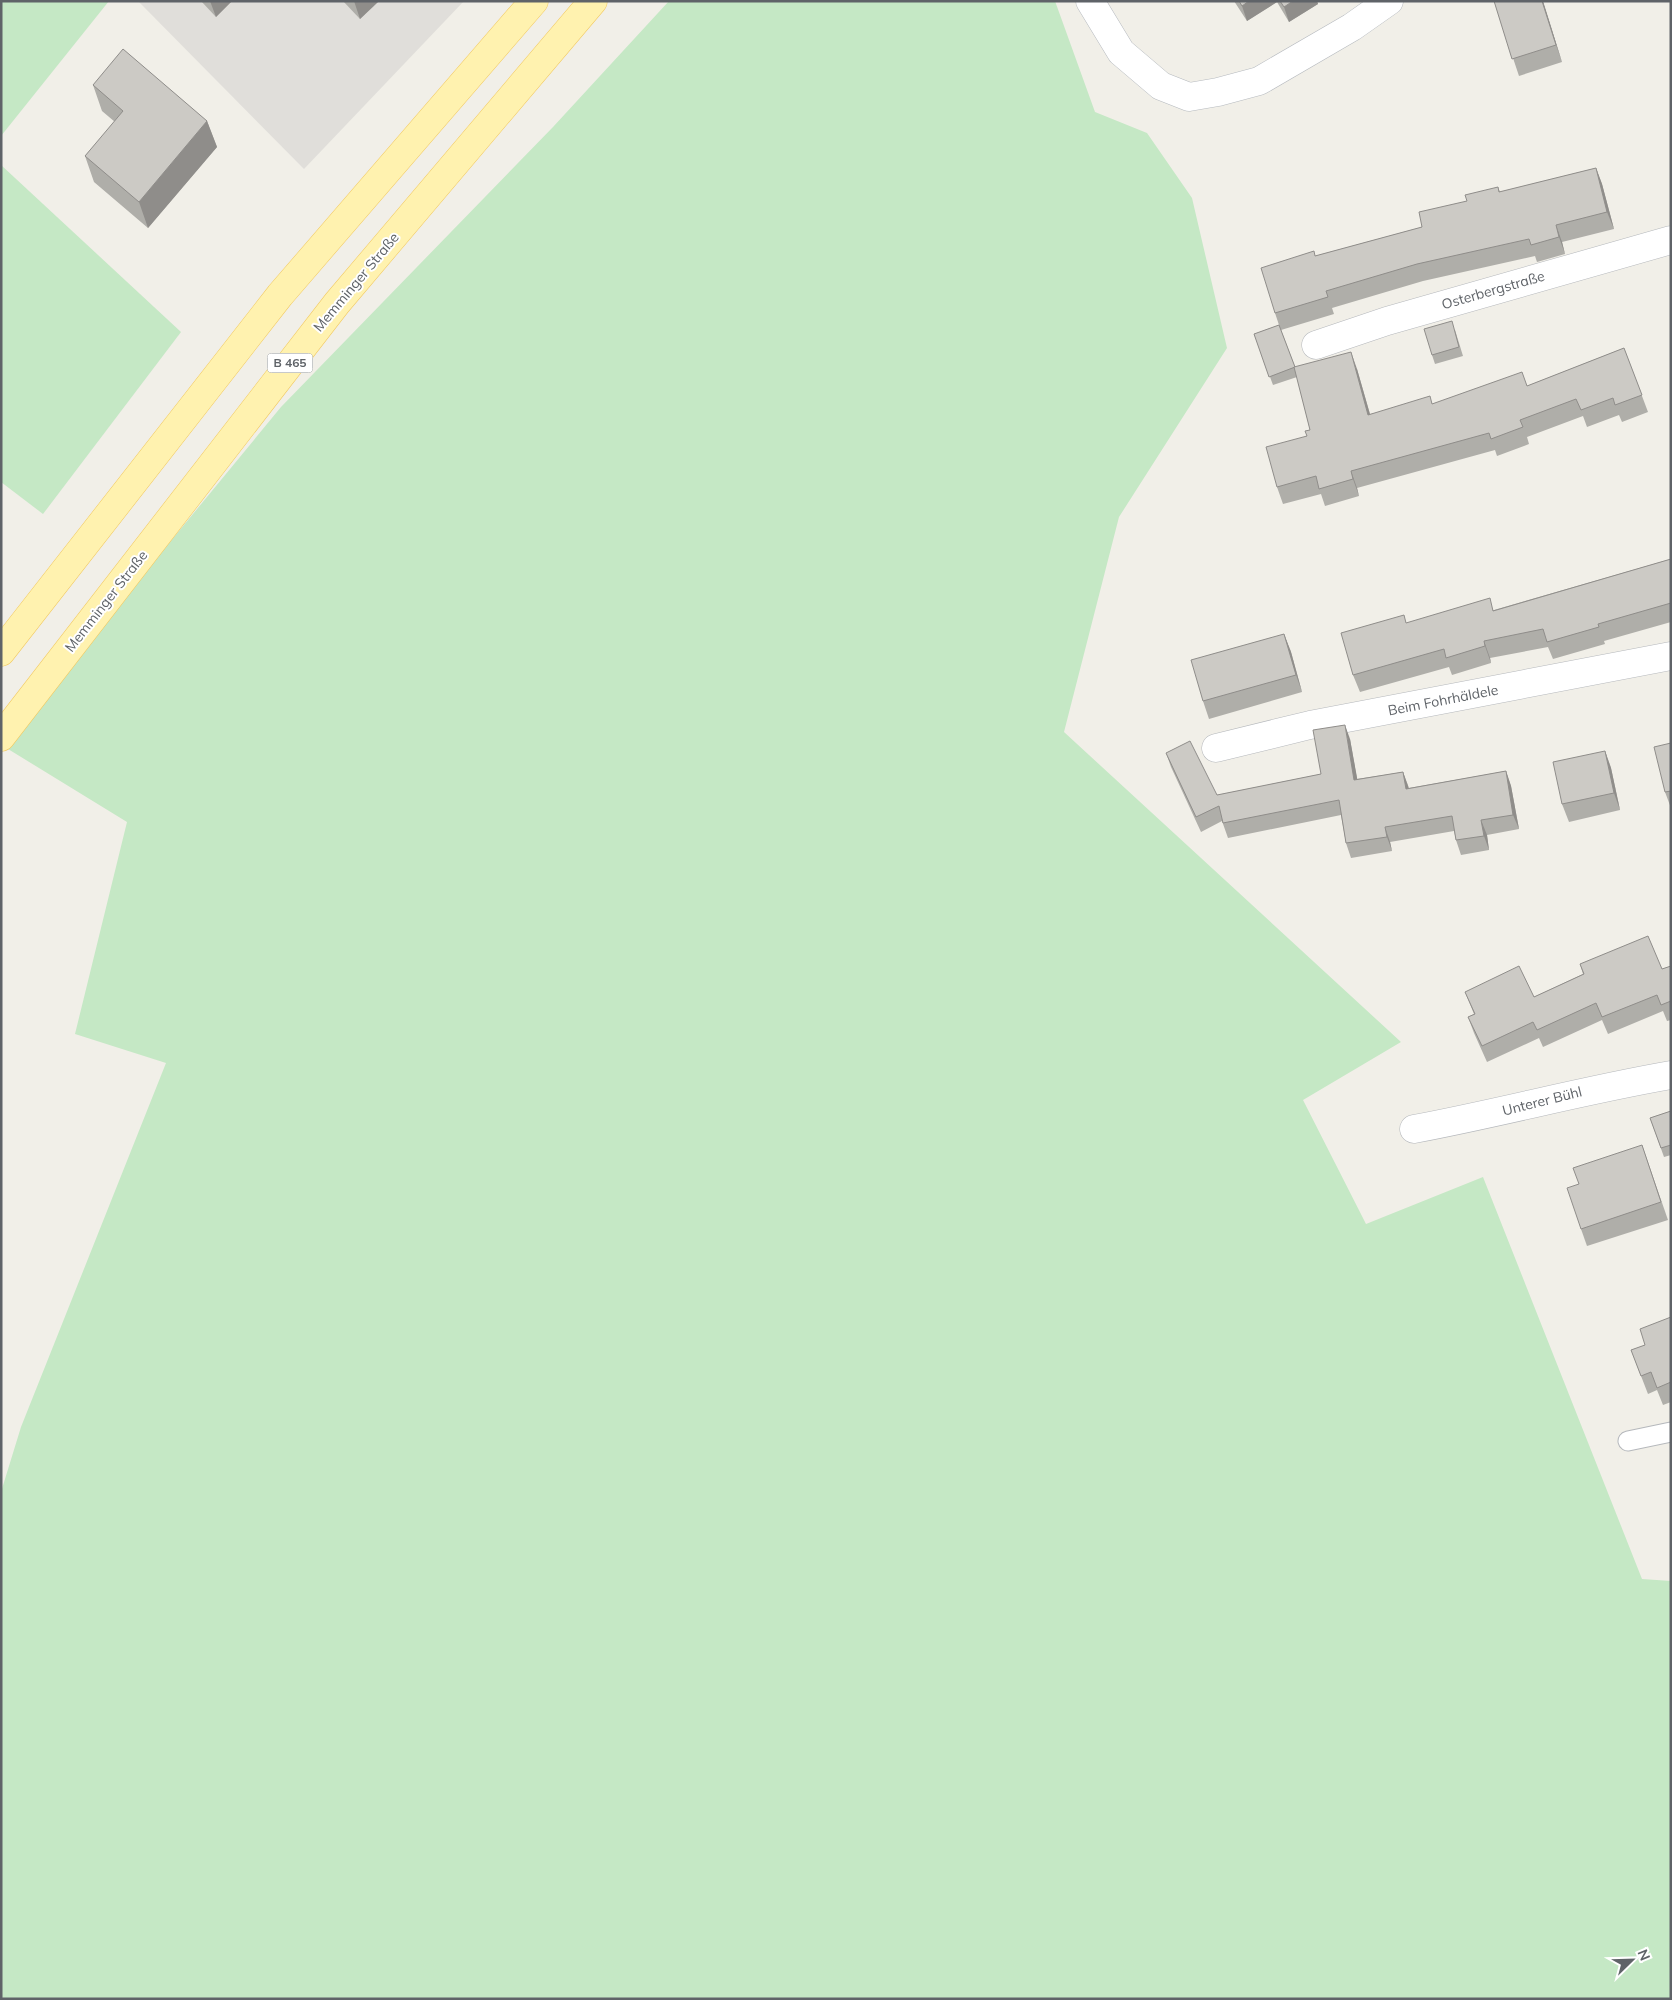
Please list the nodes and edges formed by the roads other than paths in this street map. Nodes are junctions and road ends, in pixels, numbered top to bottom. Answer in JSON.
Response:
{"nodes":[{"id":1,"x":534,"y":1,"type":"edge"},
{"id":2,"x":593,"y":1,"type":"edge"},
{"id":3,"x":1090,"y":1,"type":"edge"},
{"id":4,"x":1389,"y":1,"type":"edge"},
{"id":5,"x":1671,"y":240,"type":"edge"},
{"id":6,"x":1316,"y":345,"type":"dead end"},
{"id":7,"x":1,"y":652,"type":"edge"},
{"id":8,"x":1671,"y":656,"type":"edge"},
{"id":9,"x":1,"y":737,"type":"edge"},
{"id":10,"x":1216,"y":748,"type":"dead end"},
{"id":11,"x":1671,"y":1075,"type":"edge"},
{"id":12,"x":1414,"y":1129,"type":"dead end"},
{"id":13,"x":1671,"y":1432,"type":"edge"},
{"id":14,"x":1628,"y":1442,"type":"dead end"}],
"edges":[{"from":1,"to":7,"type":"main road"},
{"from":2,"to":9,"type":"main road","name":"Memminger Straße","number":"B 465"},
{"from":3,"to":4,"type":"street"},
{"from":5,"to":6,"type":"street","name":"Osterbergstraße"},
{"from":8,"to":10,"type":"street","name":"Beim Fohrhäldele"},
{"from":11,"to":12,"type":"street","name":"Unterer Bühl"},
{"from":13,"to":14,"type":"lane"}]}
